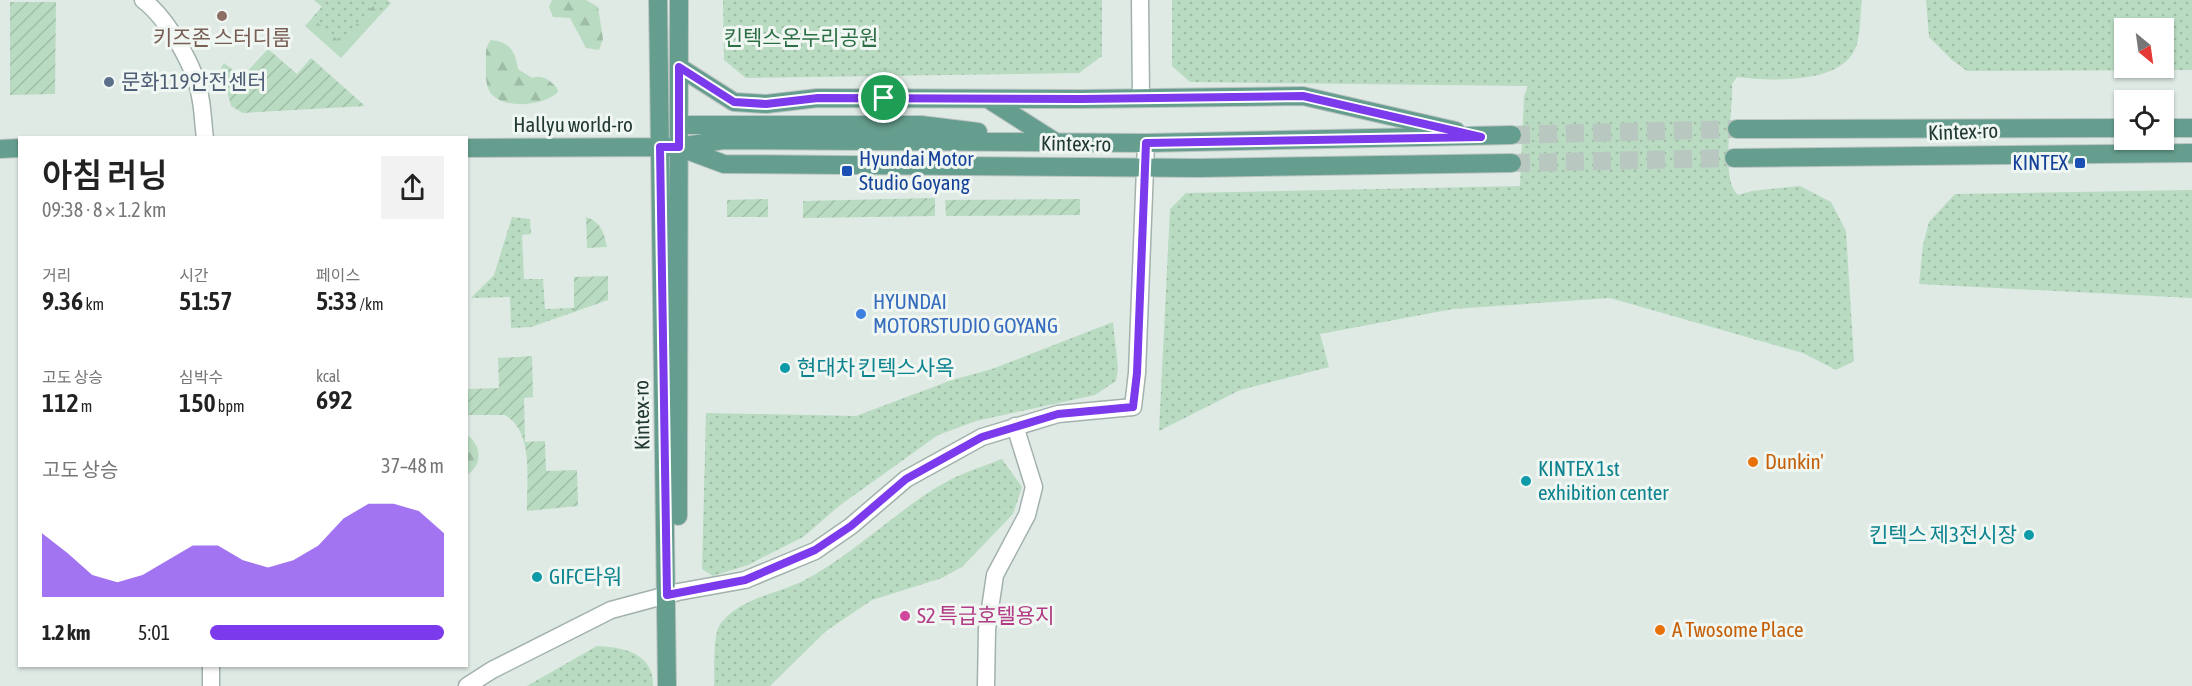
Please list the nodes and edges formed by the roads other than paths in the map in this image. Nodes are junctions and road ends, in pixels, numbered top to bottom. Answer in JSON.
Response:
{"nodes":[{"id":1,"x":143,"y":0,"type":"edge"},
{"id":2,"x":658,"y":0,"type":"edge"},
{"id":3,"x":679,"y":0,"type":"edge"},
{"id":4,"x":1140,"y":0,"type":"edge"},
{"id":5,"x":679,"y":67,"type":"junction"},
{"id":6,"x":1141,"y":98,"type":"junction"},
{"id":7,"x":988,"y":99,"type":"junction"},
{"id":8,"x":679,"y":125,"type":"junction"},
{"id":9,"x":2114,"y":128,"type":"edge"},
{"id":10,"x":2174,"y":128,"type":"edge"},
{"id":11,"x":2192,"y":128,"type":"edge"},
{"id":12,"x":1737,"y":129,"type":"tunnel mouth"},
{"id":13,"x":1512,"y":135,"type":"tunnel mouth"},
{"id":14,"x":205,"y":136,"type":"edge"},
{"id":15,"x":1481,"y":137,"type":"junction"},
{"id":16,"x":1054,"y":141,"type":"junction"},
{"id":17,"x":1146,"y":143,"type":"junction"},
{"id":18,"x":660,"y":147,"type":"junction"},
{"id":19,"x":679,"y":147,"type":"junction"},
{"id":20,"x":0,"y":148,"type":"edge"},
{"id":21,"x":18,"y":148,"type":"edge"},
{"id":22,"x":468,"y":148,"type":"edge"},
{"id":23,"x":2192,"y":153,"type":"edge"},
{"id":24,"x":1734,"y":158,"type":"tunnel mouth"},
{"id":25,"x":1512,"y":163,"type":"tunnel mouth"},
{"id":26,"x":1146,"y":168,"type":"junction"},
{"id":27,"x":1015,"y":426,"type":"junction"},
{"id":28,"x":672,"y":593,"type":"junction"},
{"id":29,"x":211,"y":667,"type":"edge"},
{"id":30,"x":211,"y":686,"type":"edge"},
{"id":31,"x":467,"y":686,"type":"edge"},
{"id":32,"x":667,"y":686,"type":"edge"},
{"id":33,"x":679,"y":686,"type":"edge"},
{"id":34,"x":986,"y":686,"type":"edge"}],
"edges":[{"from":1,"to":14,"type":"street"},
{"from":2,"to":18,"type":"main road","name":"Kintex-ro"},
{"from":3,"to":5,"type":"main road","name":"Kintex-ro"},
{"from":4,"to":6,"type":"street"},
{"from":5,"to":7,"type":"main road"},
{"from":5,"to":8,"type":"main road","name":"Kintex-ro"},
{"from":6,"to":7,"type":"main road"},
{"from":6,"to":15,"type":"main road"},
{"from":7,"to":16,"type":"main road"},
{"from":8,"to":16,"type":"main road"},
{"from":8,"to":19,"type":"main road","name":"Kintex-ro"},
{"from":9,"to":12,"type":"main road","name":"Kintex-ro"},
{"from":10,"to":11,"type":"main road"},
{"from":13,"to":15,"type":"main road","name":"Kintex-ro"},
{"from":15,"to":17,"type":"main road","name":"Kintex-ro"},
{"from":16,"to":17,"type":"main road","name":"Kintex-ro"},
{"from":16,"to":19,"type":"main road","name":"Kintex-ro"},
{"from":17,"to":26,"type":"street"},
{"from":18,"to":19,"type":"main road","name":"Hallyu world-ro"},
{"from":18,"to":22,"type":"main road","name":"Hallyu world-ro"},
{"from":18,"to":28,"type":"main road","name":"Kintex-ro"},
{"from":19,"to":26,"type":"main road","name":"Kintex-ro"},
{"from":19,"to":28,"type":"main road","name":"Kintex-ro"},
{"from":20,"to":21,"type":"main road"},
{"from":23,"to":24,"type":"main road","name":"Kintex-ro"},
{"from":25,"to":26,"type":"main road","name":"Kintex-ro"},
{"from":26,"to":27,"type":"street"},
{"from":27,"to":28,"type":"street"},
{"from":27,"to":34,"type":"street"},
{"from":28,"to":31,"type":"street"},
{"from":28,"to":32,"type":"main road","name":"Kintex-ro"},
{"from":28,"to":33,"type":"main road","name":"Kintex-ro"},
{"from":29,"to":30,"type":"street"}]}
